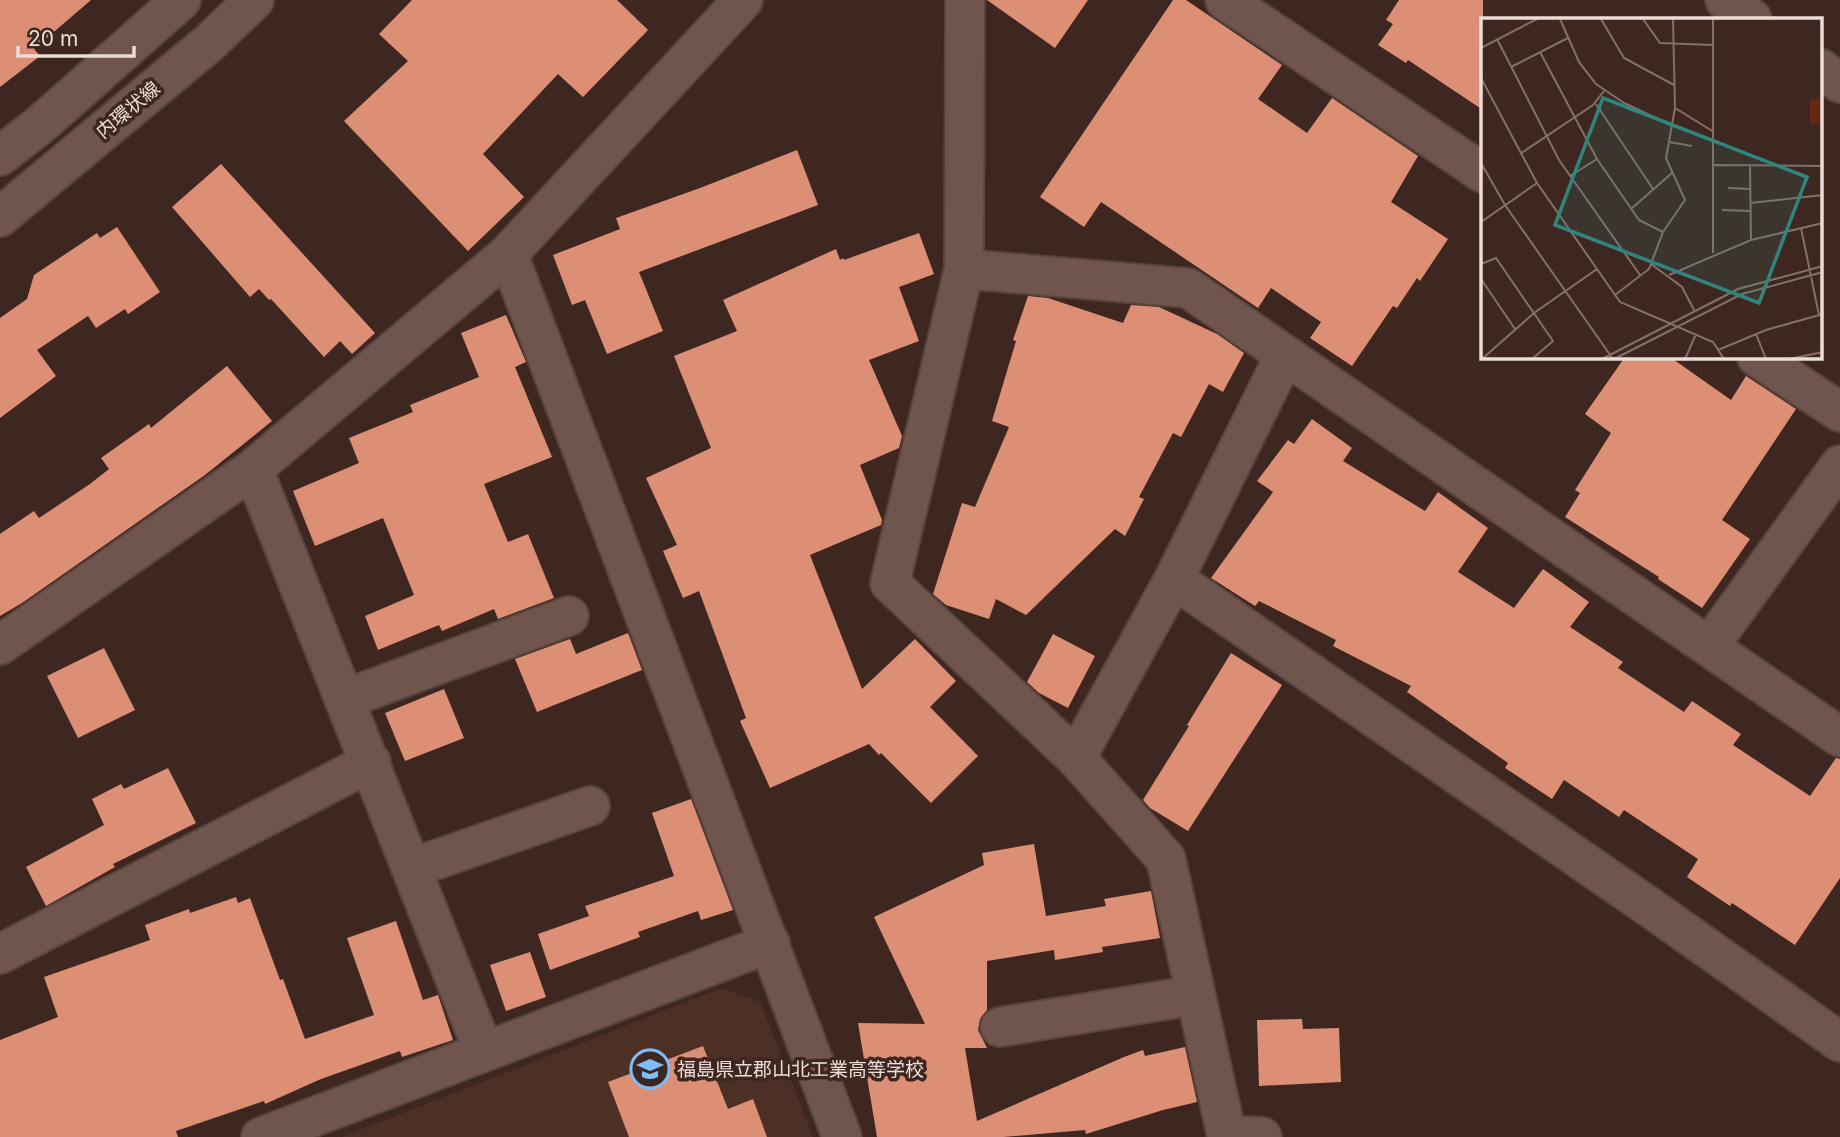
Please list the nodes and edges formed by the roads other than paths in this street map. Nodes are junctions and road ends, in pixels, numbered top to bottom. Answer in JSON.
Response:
{"nodes":[{"id":1,"x":181,"y":0,"type":"edge"},
{"id":2,"x":254,"y":0,"type":"edge"},
{"id":3,"x":743,"y":0,"type":"edge"},
{"id":4,"x":965,"y":0,"type":"edge"},
{"id":5,"x":1225,"y":0,"type":"edge"},
{"id":6,"x":1725,"y":0,"type":"edge"},
{"id":7,"x":1751,"y":18,"type":"edge"},
{"id":8,"x":1822,"y":70,"type":"edge"},
{"id":9,"x":1840,"y":83,"type":"edge"},
{"id":10,"x":0,"y":156,"type":"edge"},
{"id":11,"x":1481,"y":172,"type":"edge"},
{"id":12,"x":0,"y":217,"type":"edge"},
{"id":13,"x":508,"y":254,"type":"junction"},
{"id":14,"x":964,"y":269,"type":"junction"},
{"id":15,"x":1285,"y":355,"type":"junction"},
{"id":16,"x":1760,"y":359,"type":"edge"},
{"id":17,"x":1840,"y":412,"type":"edge"},
{"id":18,"x":1840,"y":465,"type":"edge"},
{"id":19,"x":253,"y":469,"type":"junction"},
{"id":20,"x":1174,"y":579,"type":"junction"},
{"id":21,"x":569,"y":616,"type":"dead end"},
{"id":22,"x":0,"y":645,"type":"edge"},
{"id":23,"x":1710,"y":645,"type":"junction"},
{"id":24,"x":345,"y":699,"type":"junction"},
{"id":25,"x":1840,"y":737,"type":"edge"},
{"id":26,"x":1076,"y":758,"type":"junction"},
{"id":27,"x":371,"y":762,"type":"junction"},
{"id":28,"x":590,"y":806,"type":"dead end"},
{"id":29,"x":412,"y":868,"type":"junction"},
{"id":30,"x":770,"y":943,"type":"junction"},
{"id":31,"x":0,"y":954,"type":"edge"},
{"id":32,"x":1196,"y":995,"type":"junction"},
{"id":33,"x":1000,"y":1027,"type":"dead end"},
{"id":34,"x":1840,"y":1042,"type":"edge"},
{"id":35,"x":484,"y":1052,"type":"junction"},
{"id":36,"x":1239,"y":1136,"type":"edge"},
{"id":37,"x":261,"y":1137,"type":"edge"},
{"id":38,"x":842,"y":1137,"type":"edge"}],
"edges":[{"from":1,"to":10,"type":"street"},
{"from":2,"to":12,"type":"street","name":"内環状線"},
{"from":3,"to":13,"type":"street"},
{"from":4,"to":14,"type":"street"},
{"from":5,"to":11,"type":"street"},
{"from":6,"to":7,"type":"street"},
{"from":8,"to":9,"type":"street"},
{"from":13,"to":19,"type":"street"},
{"from":13,"to":30,"type":"street"},
{"from":14,"to":15,"type":"street"},
{"from":14,"to":26,"type":"street"},
{"from":15,"to":20,"type":"street"},
{"from":15,"to":23,"type":"street"},
{"from":16,"to":17,"type":"street"},
{"from":18,"to":23,"type":"street"},
{"from":19,"to":22,"type":"street"},
{"from":19,"to":24,"type":"street"},
{"from":20,"to":26,"type":"street"},
{"from":20,"to":34,"type":"street"},
{"from":21,"to":24,"type":"street"},
{"from":23,"to":25,"type":"street"},
{"from":24,"to":27,"type":"street"},
{"from":26,"to":32,"type":"street"},
{"from":27,"to":29,"type":"street"},
{"from":27,"to":31,"type":"street"},
{"from":28,"to":29,"type":"street"},
{"from":29,"to":35,"type":"street"},
{"from":30,"to":35,"type":"street"},
{"from":30,"to":38,"type":"street"},
{"from":32,"to":33,"type":"street"},
{"from":32,"to":36,"type":"street"},
{"from":35,"to":37,"type":"street"}]}
